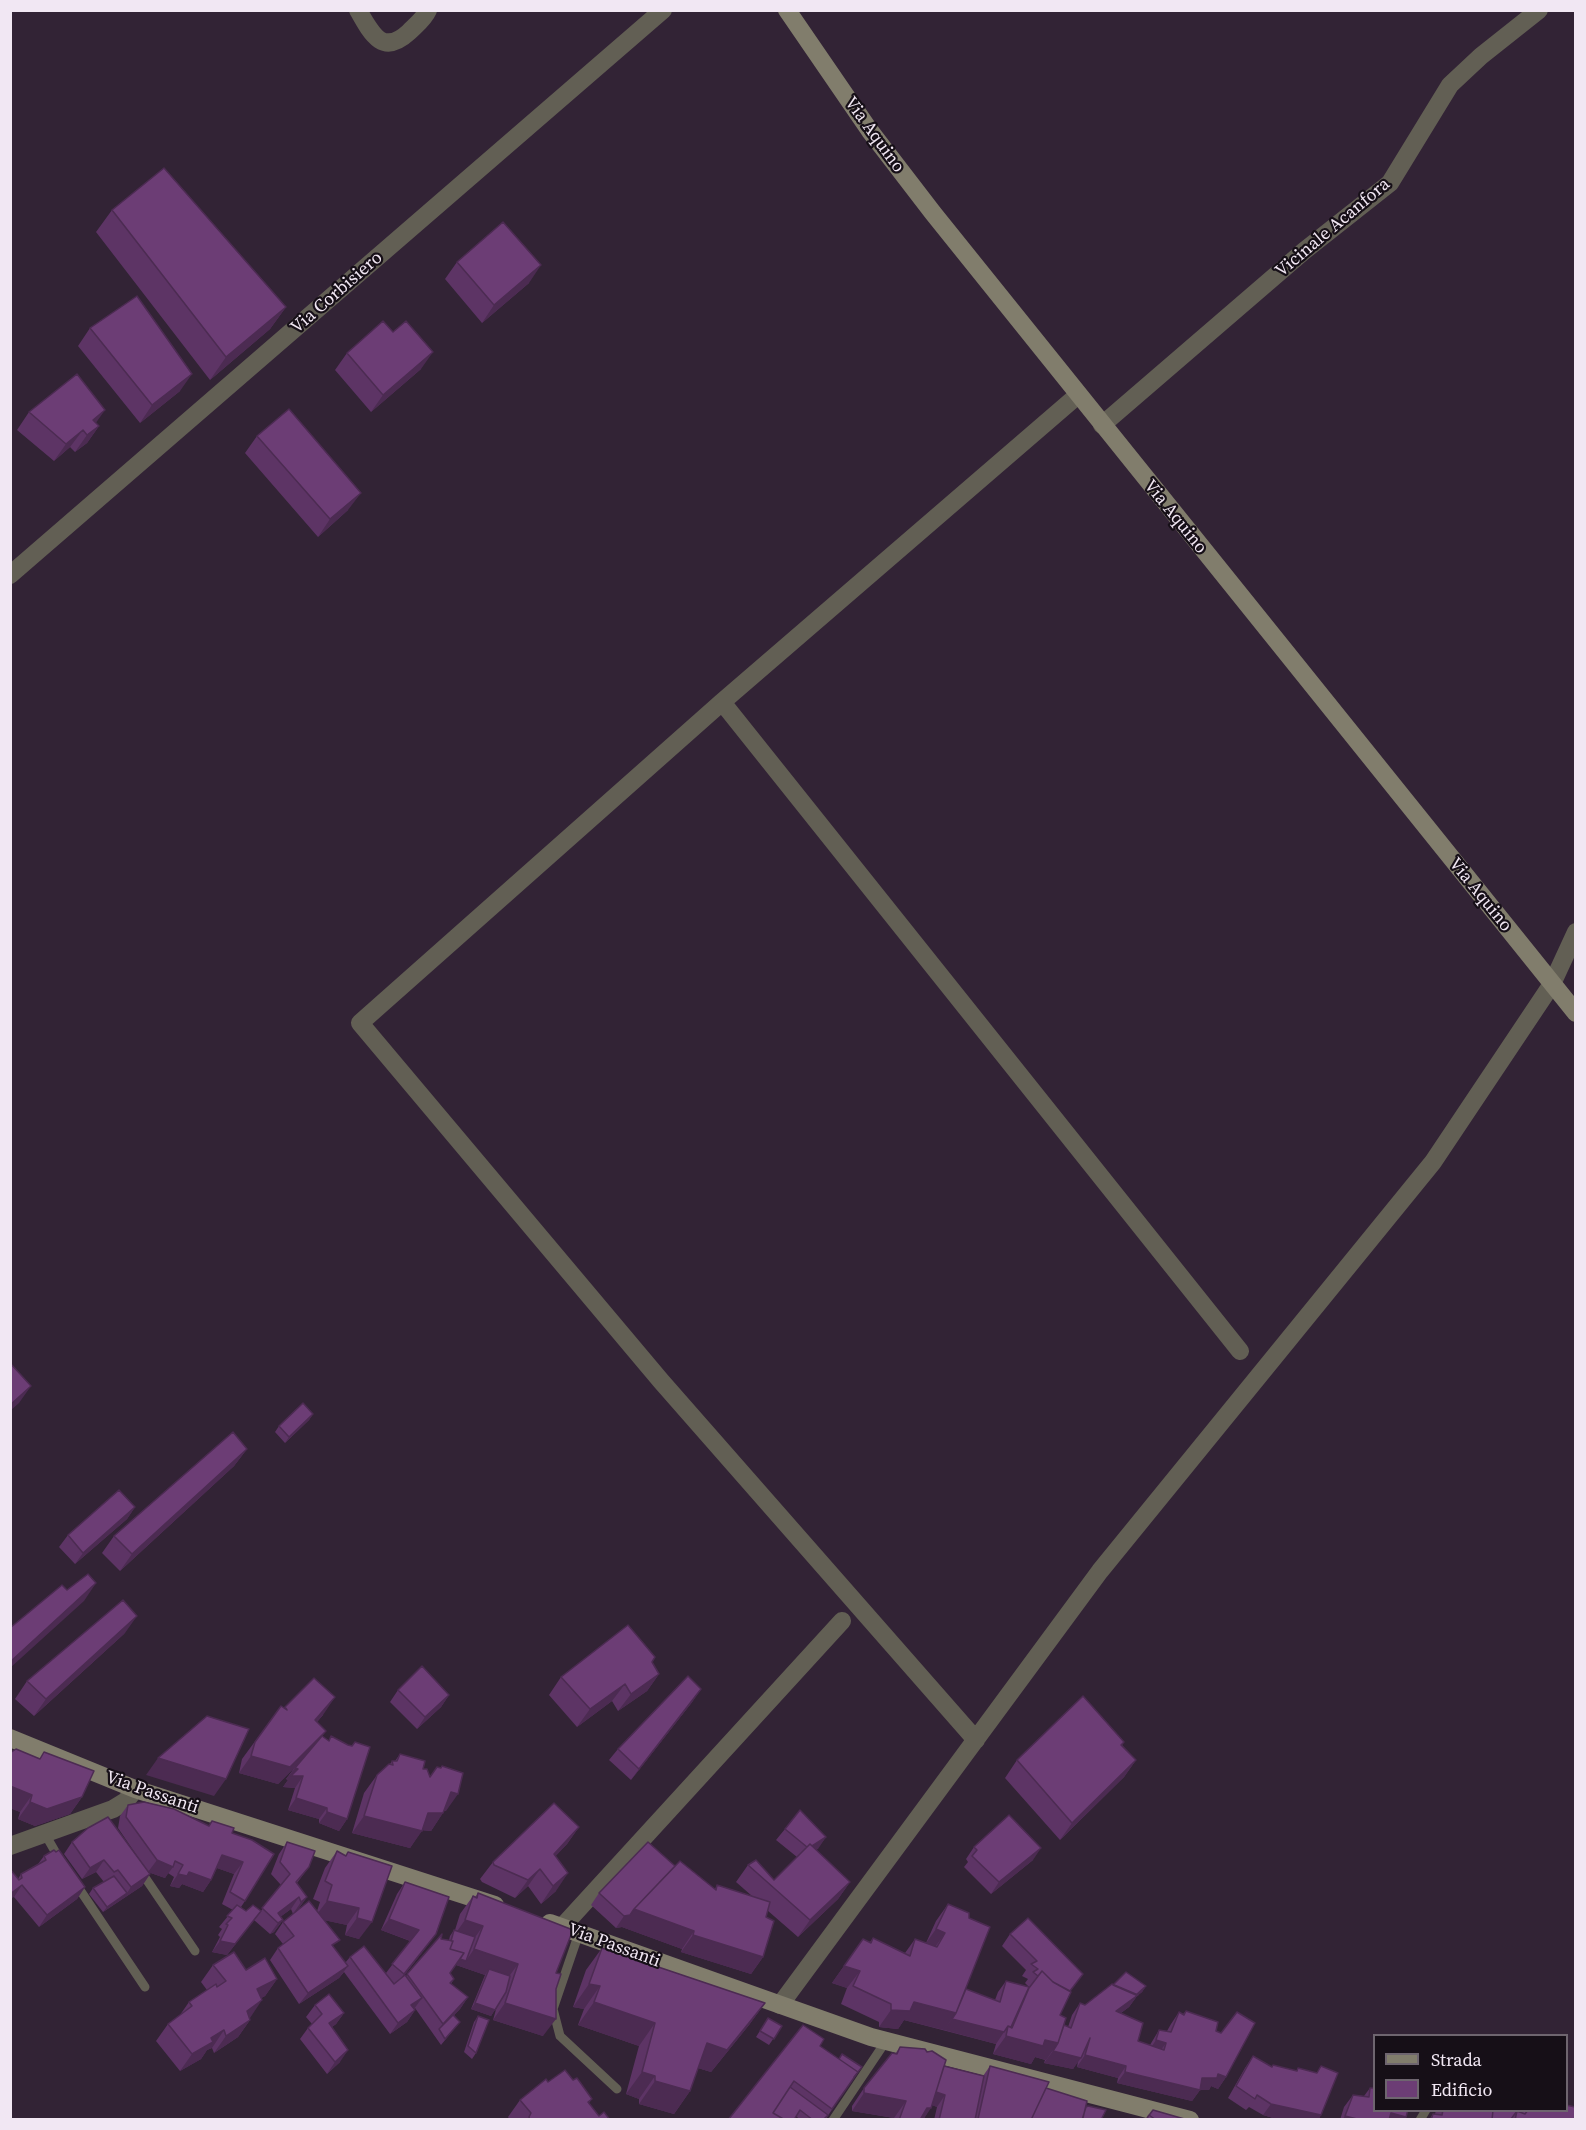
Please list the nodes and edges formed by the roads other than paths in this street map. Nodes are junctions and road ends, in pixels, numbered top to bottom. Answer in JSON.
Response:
{"nodes":[{"id":1,"x":358,"y":10,"type":"edge"},
{"id":2,"x":428,"y":10,"type":"edge"},
{"id":3,"x":663,"y":10,"type":"edge"},
{"id":4,"x":787,"y":10,"type":"edge"},
{"id":5,"x":1539,"y":10,"type":"edge"},
{"id":6,"x":1078,"y":395,"type":"junction"},
{"id":7,"x":1102,"y":425,"type":"junction"},
{"id":8,"x":10,"y":575,"type":"edge"},
{"id":9,"x":722,"y":702,"type":"junction"},
{"id":10,"x":1575,"y":932,"type":"edge"},
{"id":11,"x":1552,"y":984,"type":"junction"},
{"id":12,"x":1575,"y":1013,"type":"edge"},
{"id":13,"x":1240,"y":1351,"type":"dead end"},
{"id":14,"x":842,"y":1621,"type":"dead end"},
{"id":15,"x":10,"y":1738,"type":"edge"},
{"id":16,"x":976,"y":1740,"type":"junction"},
{"id":17,"x":135,"y":1789,"type":"junction"},
{"id":18,"x":45,"y":1834,"type":"junction"},
{"id":19,"x":10,"y":1846,"type":"edge"},
{"id":20,"x":135,"y":1863,"type":"edge"},
{"id":21,"x":507,"y":1909,"type":"edge"},
{"id":22,"x":529,"y":1917,"type":"edge"},
{"id":23,"x":570,"y":1930,"type":"junction"},
{"id":24,"x":195,"y":1952,"type":"dead end"},
{"id":25,"x":145,"y":1987,"type":"dead end"},
{"id":26,"x":780,"y":2005,"type":"junction"},
{"id":27,"x":886,"y":2041,"type":"junction"},
{"id":28,"x":617,"y":2089,"type":"dead end"},
{"id":29,"x":1142,"y":2114,"type":"edge"},
{"id":30,"x":833,"y":2120,"type":"edge"},
{"id":31,"x":1190,"y":2120,"type":"edge"}],
"edges":[{"from":1,"to":2,"type":"street"},
{"from":3,"to":8,"type":"street","name":"Via Corbisiero"},
{"from":4,"to":6,"type":"street","name":"Via Aquino"},
{"from":5,"to":7,"type":"street","name":"Vicinale Acanfora"},
{"from":6,"to":7,"type":"street","name":"Via Aquino"},
{"from":6,"to":9,"type":"street"},
{"from":7,"to":11,"type":"street","name":"Via Aquino"},
{"from":9,"to":13,"type":"street"},
{"from":9,"to":16,"type":"street"},
{"from":10,"to":11,"type":"street"},
{"from":11,"to":12,"type":"street","name":"Via Aquino"},
{"from":11,"to":16,"type":"street"},
{"from":14,"to":23,"type":"street"},
{"from":15,"to":17,"type":"street","name":"Via Passanti"},
{"from":16,"to":26,"type":"street"},
{"from":17,"to":18,"type":"street"},
{"from":17,"to":21,"type":"street","name":"Via Passanti"},
{"from":18,"to":19,"type":"street"},
{"from":18,"to":25,"type":"lane"},
{"from":20,"to":24,"type":"lane"},
{"from":22,"to":23,"type":"street","name":"Via Passanti"},
{"from":23,"to":26,"type":"street","name":"Via Passanti"},
{"from":23,"to":28,"type":"lane"},
{"from":26,"to":27,"type":"street","name":"Via Passanti"},
{"from":27,"to":29,"type":"street","name":"Via Passanti"},
{"from":27,"to":30,"type":"lane"},
{"from":29,"to":31,"type":"street","name":"Via Passanti"}]}
